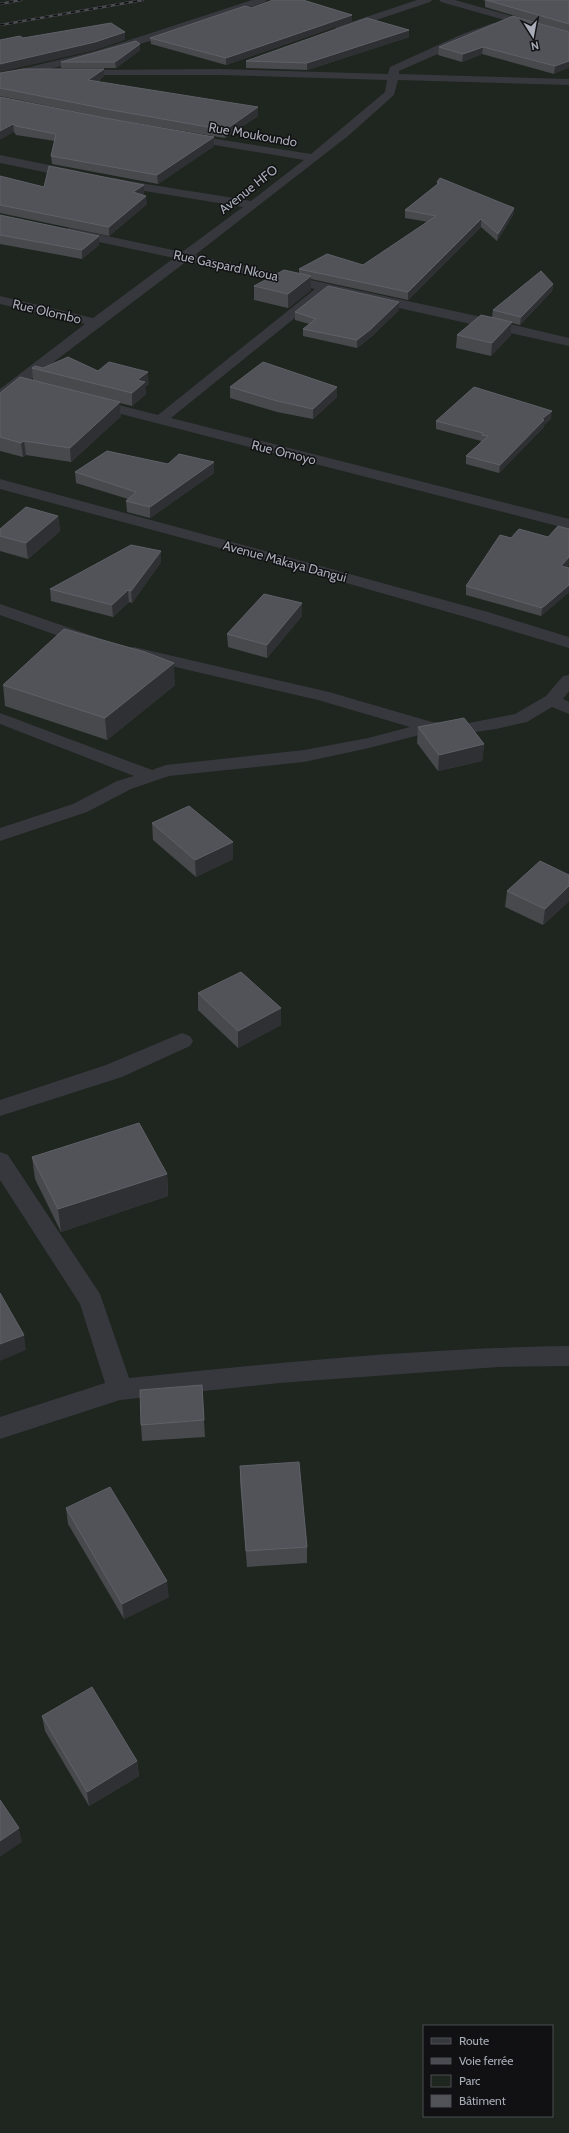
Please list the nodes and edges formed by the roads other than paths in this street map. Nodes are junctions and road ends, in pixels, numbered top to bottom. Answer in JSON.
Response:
{"nodes":[{"id":1,"x":262,"y":0,"type":"edge"},
{"id":2,"x":427,"y":0,"type":"edge"},
{"id":3,"x":444,"y":0,"type":"edge"},
{"id":4,"x":511,"y":19,"type":"junction"},
{"id":5,"x":328,"y":33,"type":"edge"},
{"id":6,"x":569,"y":35,"type":"edge"},
{"id":7,"x":248,"y":62,"type":"edge"},
{"id":8,"x":27,"y":72,"type":"junction"},
{"id":9,"x":221,"y":72,"type":"junction"},
{"id":10,"x":0,"y":77,"type":"edge"},
{"id":11,"x":392,"y":78,"type":"junction"},
{"id":12,"x":569,"y":82,"type":"edge"},
{"id":13,"x":176,"y":135,"type":"edge"},
{"id":14,"x":312,"y":158,"type":"junction"},
{"id":15,"x":0,"y":159,"type":"edge"},
{"id":16,"x":252,"y":205,"type":"junction"},
{"id":17,"x":54,"y":229,"type":"edge"},
{"id":18,"x":184,"y":256,"type":"junction"},
{"id":19,"x":325,"y":287,"type":"junction"},
{"id":20,"x":0,"y":300,"type":"edge"},
{"id":21,"x":94,"y":322,"type":"junction"},
{"id":22,"x":569,"y":342,"type":"edge"},
{"id":23,"x":0,"y":379,"type":"edge"},
{"id":24,"x":17,"y":382,"type":"junction"},
{"id":25,"x":32,"y":386,"type":"edge"},
{"id":26,"x":0,"y":396,"type":"edge"},
{"id":27,"x":77,"y":398,"type":"edge"},
{"id":28,"x":160,"y":420,"type":"junction"},
{"id":29,"x":0,"y":484,"type":"edge"},
{"id":30,"x":569,"y":524,"type":"edge"},
{"id":31,"x":0,"y":610,"type":"edge"},
{"id":32,"x":569,"y":643,"type":"edge"},
{"id":33,"x":569,"y":680,"type":"edge"},
{"id":34,"x":552,"y":700,"type":"junction"},
{"id":35,"x":569,"y":709,"type":"edge"},
{"id":36,"x":0,"y":718,"type":"edge"},
{"id":37,"x":431,"y":727,"type":"junction"},
{"id":38,"x":149,"y":776,"type":"junction"},
{"id":39,"x":0,"y":835,"type":"edge"},
{"id":40,"x":182,"y":1041,"type":"dead end"},
{"id":41,"x":0,"y":1108,"type":"edge"},
{"id":42,"x":0,"y":1161,"type":"edge"},
{"id":43,"x":569,"y":1356,"type":"edge"},
{"id":44,"x":120,"y":1390,"type":"junction"},
{"id":45,"x":0,"y":1428,"type":"edge"}],
"edges":[{"from":1,"to":8,"type":"street"},
{"from":2,"to":5,"type":"street"},
{"from":3,"to":4,"type":"street"},
{"from":4,"to":6,"type":"street"},
{"from":4,"to":11,"type":"street","name":"Avenue HFO"},
{"from":7,"to":9,"type":"street"},
{"from":8,"to":9,"type":"street"},
{"from":8,"to":10,"type":"street"},
{"from":9,"to":11,"type":"street"},
{"from":11,"to":12,"type":"street"},
{"from":11,"to":14,"type":"street","name":"Avenue HFO"},
{"from":13,"to":14,"type":"street","name":"Rue Moukoundo"},
{"from":14,"to":16,"type":"street","name":"Avenue HFO"},
{"from":15,"to":16,"type":"street"},
{"from":16,"to":18,"type":"street","name":"Avenue HFO"},
{"from":17,"to":18,"type":"street","name":"Rue Gaspard Nkoua"},
{"from":18,"to":19,"type":"street","name":"Rue Gaspard Nkoua"},
{"from":18,"to":21,"type":"street","name":"Avenue HFO"},
{"from":19,"to":22,"type":"street","name":"Rue Gaspard Nkoua"},
{"from":19,"to":28,"type":"street"},
{"from":20,"to":21,"type":"street","name":"Rue Olombo"},
{"from":21,"to":24,"type":"street","name":"Avenue HFO"},
{"from":23,"to":24,"type":"street"},
{"from":24,"to":25,"type":"street"},
{"from":24,"to":26,"type":"street","name":"Avenue HFO"},
{"from":27,"to":28,"type":"street","name":"Rue Omoyo"},
{"from":28,"to":30,"type":"street","name":"Rue Omoyo"},
{"from":29,"to":32,"type":"street","name":"Avenue Makaya Dangui"},
{"from":31,"to":37,"type":"street"},
{"from":33,"to":34,"type":"street"},
{"from":34,"to":35,"type":"street"},
{"from":34,"to":37,"type":"street"},
{"from":36,"to":38,"type":"street"},
{"from":37,"to":38,"type":"street"},
{"from":38,"to":39,"type":"street"},
{"from":40,"to":41,"type":"street"},
{"from":42,"to":44,"type":"street"},
{"from":43,"to":44,"type":"street"},
{"from":44,"to":45,"type":"street"}]}
